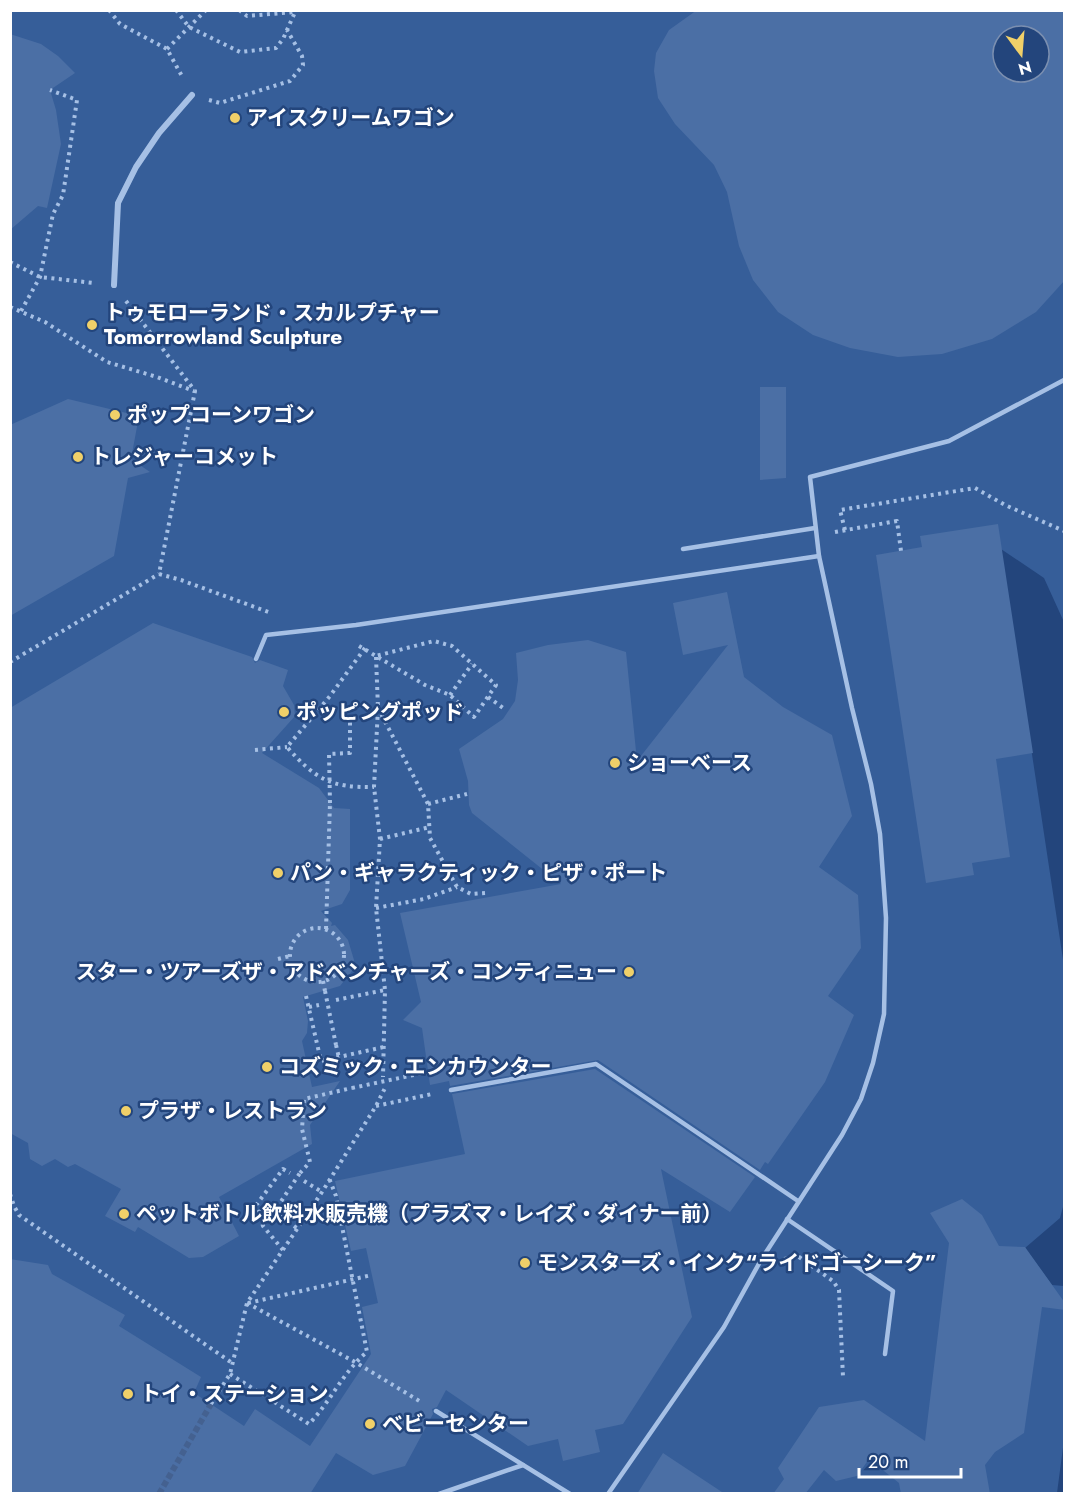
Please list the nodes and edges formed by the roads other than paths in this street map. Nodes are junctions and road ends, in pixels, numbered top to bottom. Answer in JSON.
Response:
{"nodes":[{"id":1,"x":192,"y":95,"type":"road end"},
{"id":2,"x":114,"y":285,"type":"road end"},
{"id":3,"x":1065,"y":380,"type":"edge"},
{"id":4,"x":815,"y":528,"type":"junction"},
{"id":5,"x":683,"y":549,"type":"dead end"},
{"id":6,"x":819,"y":556,"type":"junction"},
{"id":7,"x":256,"y":659,"type":"dead end"},
{"id":8,"x":450,"y":1090,"type":"road end"},
{"id":9,"x":798,"y":1201,"type":"junction"},
{"id":10,"x":787,"y":1219,"type":"junction"},
{"id":11,"x":885,"y":1354,"type":"dead end"},
{"id":12,"x":436,"y":1411,"type":"road end"},
{"id":13,"x":523,"y":1465,"type":"junction"},
{"id":14,"x":439,"y":1494,"type":"edge"},
{"id":15,"x":570,"y":1494,"type":"edge"},
{"id":16,"x":608,"y":1494,"type":"edge"}],
"edges":[{"from":1,"to":2,"type":"street"},
{"from":3,"to":4,"type":"lane"},
{"from":4,"to":5,"type":"lane"},
{"from":4,"to":6,"type":"lane"},
{"from":6,"to":7,"type":"lane"},
{"from":6,"to":9,"type":"lane"},
{"from":8,"to":9,"type":"lane"},
{"from":9,"to":10,"type":"lane"},
{"from":10,"to":11,"type":"lane"},
{"from":10,"to":16,"type":"lane"},
{"from":12,"to":13,"type":"lane"},
{"from":13,"to":14,"type":"lane"},
{"from":13,"to":15,"type":"lane"}]}
